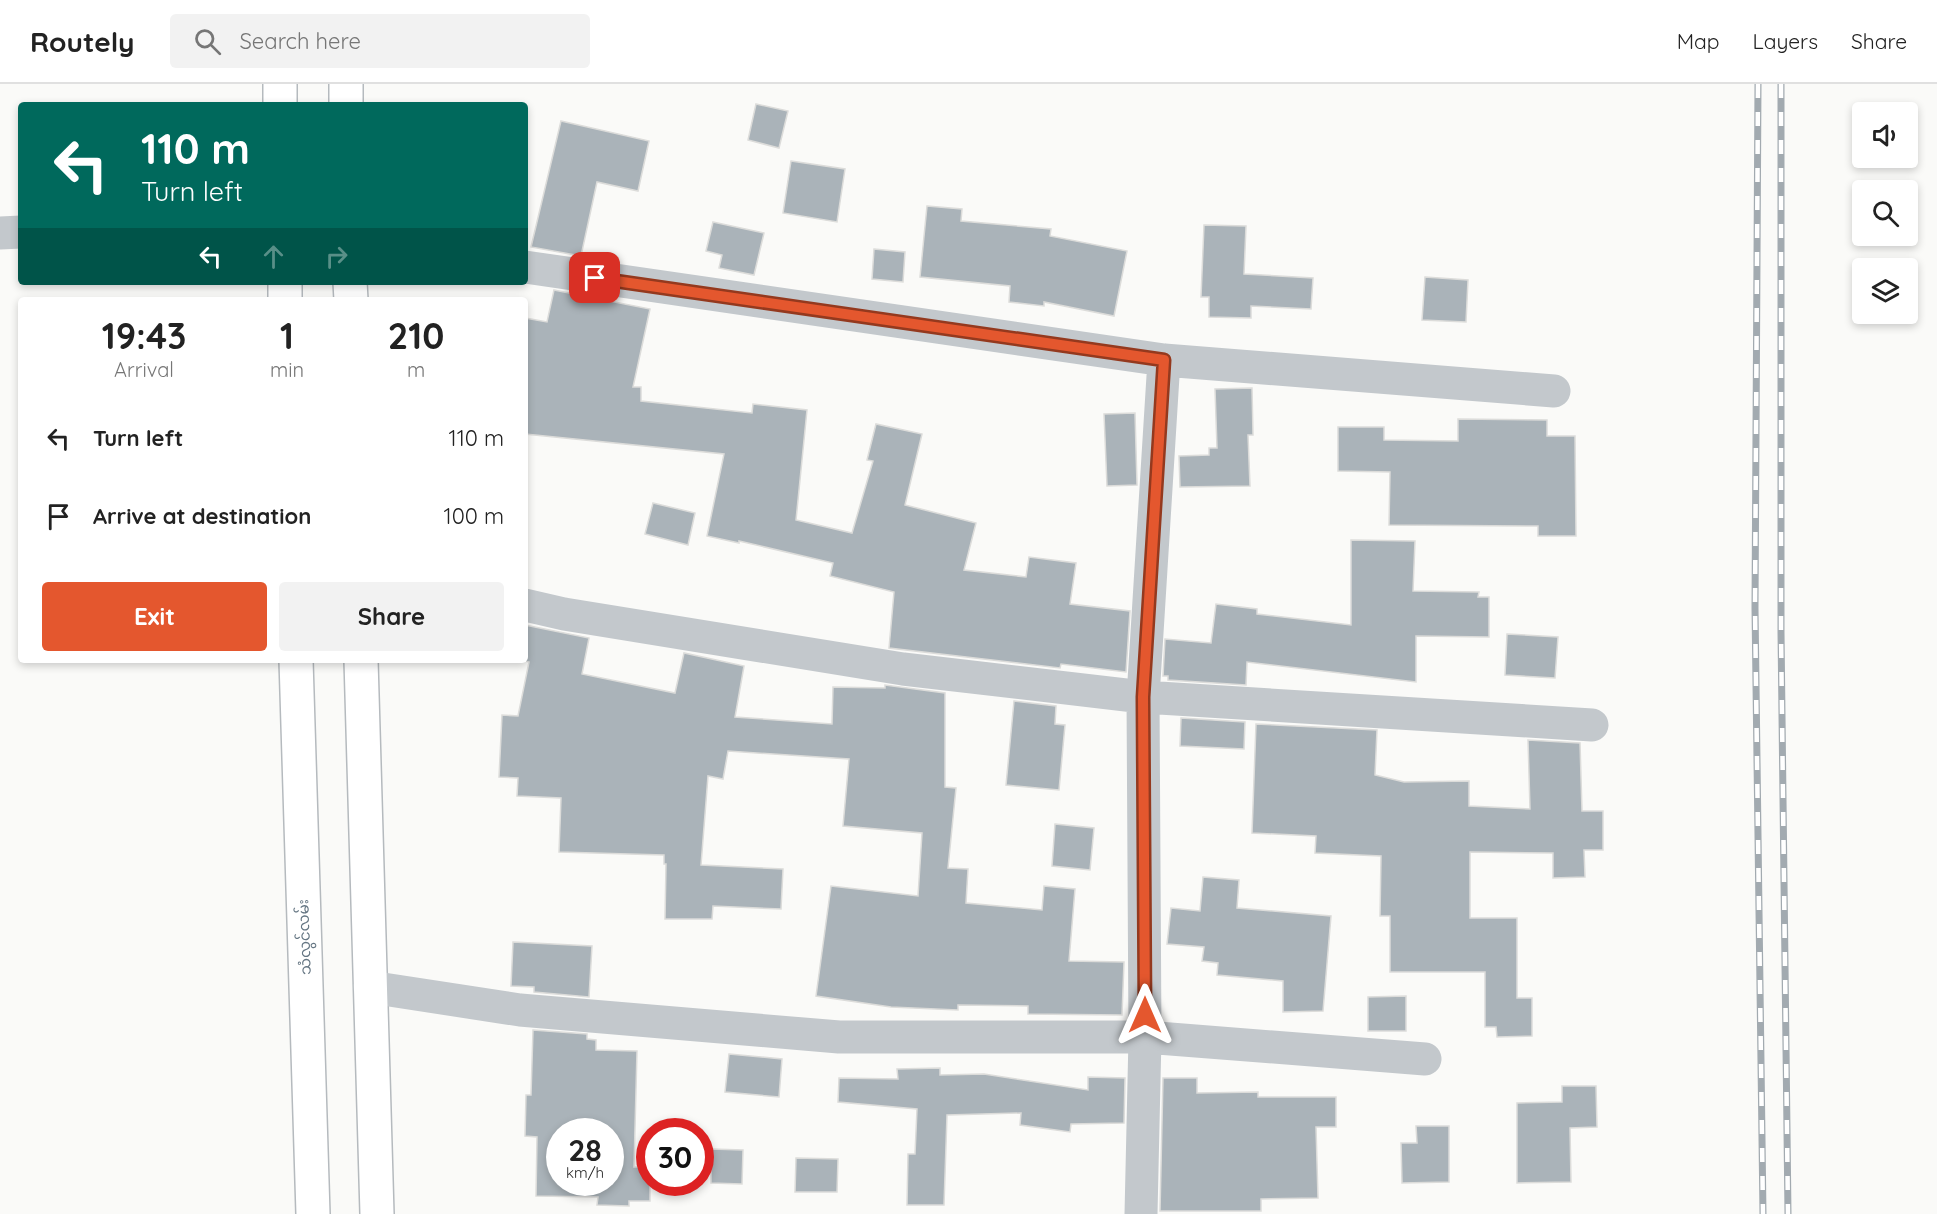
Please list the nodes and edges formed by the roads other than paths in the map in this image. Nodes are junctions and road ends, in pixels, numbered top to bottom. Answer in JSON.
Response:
{"nodes":[{"id":1,"x":280,"y":84,"type":"edge"},
{"id":2,"x":346,"y":84,"type":"edge"},
{"id":3,"x":280,"y":102,"type":"edge"},
{"id":4,"x":346,"y":102,"type":"edge"},
{"id":5,"x":18,"y":232,"type":"edge"},
{"id":6,"x":0,"y":233,"type":"edge"},
{"id":7,"x":528,"y":267,"type":"edge"},
{"id":8,"x":1164,"y":360,"type":"junction"},
{"id":9,"x":1554,"y":391,"type":"dead end"},
{"id":10,"x":528,"y":605,"type":"edge"},
{"id":11,"x":296,"y":663,"type":"edge"},
{"id":12,"x":361,"y":663,"type":"edge"},
{"id":13,"x":1143,"y":697,"type":"junction"},
{"id":14,"x":1593,"y":725,"type":"dead end"},
{"id":15,"x":370,"y":987,"type":"junction"},
{"id":16,"x":1145,"y":1037,"type":"junction"},
{"id":17,"x":1425,"y":1059,"type":"dead end"},
{"id":18,"x":312,"y":1214,"type":"edge"},
{"id":19,"x":377,"y":1214,"type":"edge"},
{"id":20,"x":1141,"y":1214,"type":"edge"}],
"edges":[{"from":1,"to":3,"type":"main road"},
{"from":2,"to":4,"type":"main road"},
{"from":5,"to":6,"type":"street"},
{"from":7,"to":8,"type":"street"},
{"from":8,"to":9,"type":"street"},
{"from":8,"to":13,"type":"street"},
{"from":10,"to":13,"type":"street"},
{"from":11,"to":18,"type":"main road","name":"သံလွင်လမ်း"},
{"from":12,"to":15,"type":"main road"},
{"from":13,"to":14,"type":"street"},
{"from":13,"to":16,"type":"street"},
{"from":15,"to":16,"type":"street"},
{"from":15,"to":19,"type":"main road"},
{"from":16,"to":17,"type":"street"},
{"from":16,"to":20,"type":"street"}]}
